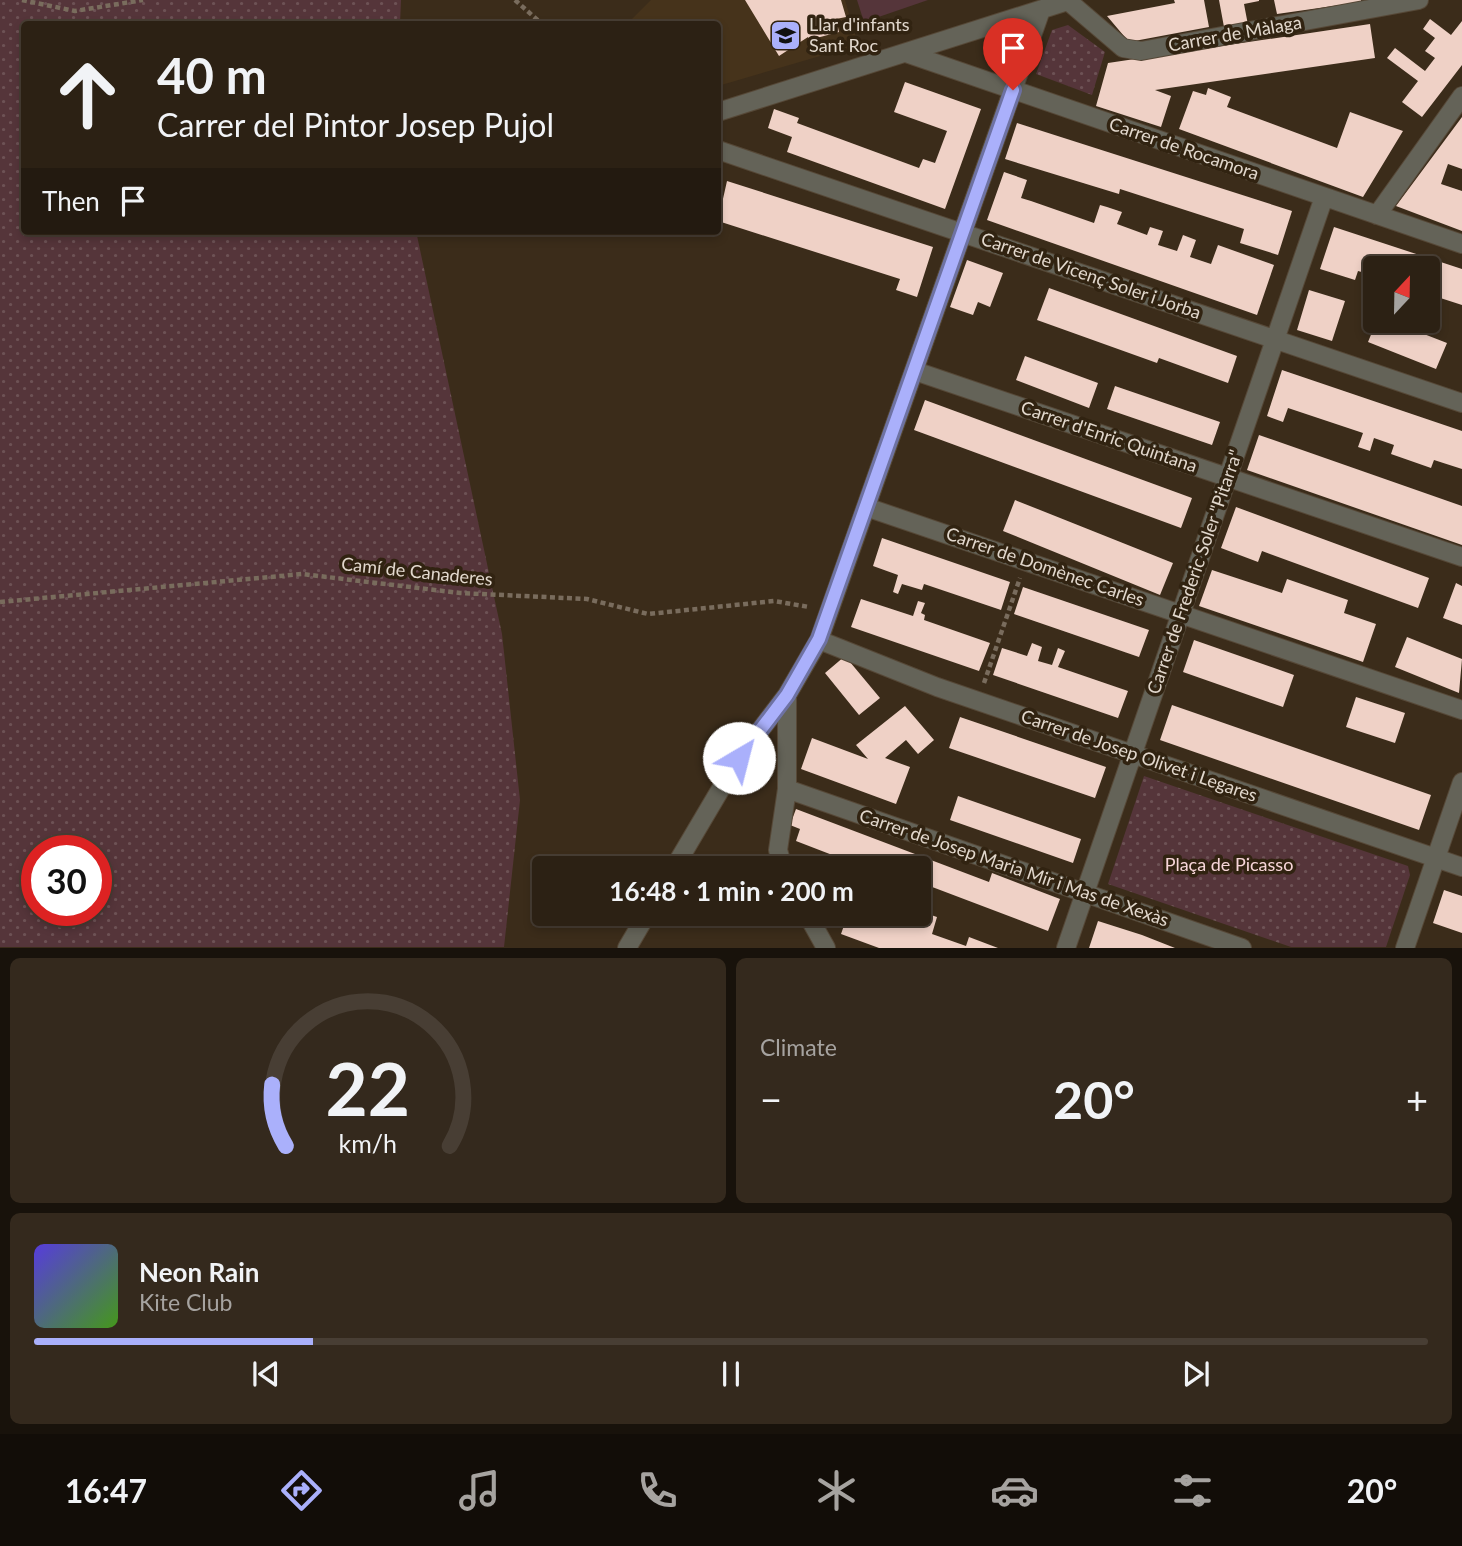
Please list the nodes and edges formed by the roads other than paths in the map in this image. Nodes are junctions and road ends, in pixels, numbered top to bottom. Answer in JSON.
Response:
{"nodes":[{"id":1,"x":1419,"y":0,"type":"edge"},
{"id":2,"x":1070,"y":1,"type":"edge"},
{"id":3,"x":1041,"y":10,"type":"junction"},
{"id":4,"x":906,"y":53,"type":"junction"},
{"id":5,"x":1013,"y":90,"type":"junction"},
{"id":6,"x":1462,"y":96,"type":"edge"},
{"id":7,"x":721,"y":111,"type":"edge"},
{"id":8,"x":721,"y":151,"type":"edge"},
{"id":9,"x":1324,"y":197,"type":"junction"},
{"id":10,"x":1377,"y":215,"type":"junction"},
{"id":11,"x":963,"y":232,"type":"junction"},
{"id":12,"x":1462,"y":244,"type":"edge"},
{"id":13,"x":1275,"y":338,"type":"junction"},
{"id":14,"x":915,"y":371,"type":"junction"},
{"id":15,"x":1462,"y":403,"type":"edge"},
{"id":16,"x":1227,"y":477,"type":"junction"},
{"id":17,"x":866,"y":507,"type":"junction"},
{"id":18,"x":1462,"y":557,"type":"edge"},
{"id":19,"x":1181,"y":613,"type":"junction"},
{"id":20,"x":819,"y":639,"type":"junction"},
{"id":21,"x":787,"y":695,"type":"junction"},
{"id":22,"x":1462,"y":710,"type":"edge"},
{"id":23,"x":1133,"y":753,"type":"junction"},
{"id":24,"x":1462,"y":782,"type":"edge"},
{"id":25,"x":787,"y":789,"type":"junction"},
{"id":26,"x":681,"y":856,"type":"edge"},
{"id":27,"x":780,"y":856,"type":"edge"},
{"id":28,"x":1436,"y":858,"type":"junction"},
{"id":29,"x":1462,"y":867,"type":"edge"},
{"id":30,"x":1085,"y":893,"type":"junction"},
{"id":31,"x":640,"y":926,"type":"edge"},
{"id":32,"x":814,"y":926,"type":"edge"},
{"id":33,"x":627,"y":947,"type":"edge"},
{"id":34,"x":826,"y":947,"type":"edge"},
{"id":35,"x":1066,"y":947,"type":"edge"},
{"id":36,"x":1242,"y":947,"type":"edge"},
{"id":37,"x":1405,"y":947,"type":"edge"}],
"edges":[{"from":1,"to":2,"type":"street","name":"Carrer de Màlaga"},
{"from":2,"to":3,"type":"street"},
{"from":3,"to":4,"type":"street"},
{"from":3,"to":5,"type":"street"},
{"from":4,"to":5,"type":"street","name":"Carrer de Rocamora"},
{"from":4,"to":7,"type":"street"},
{"from":5,"to":9,"type":"street","name":"Carrer de Rocamora"},
{"from":5,"to":11,"type":"street"},
{"from":6,"to":10,"type":"street"},
{"from":8,"to":11,"type":"street","name":"Carrer de Vicenç Soler i Jorba"},
{"from":9,"to":10,"type":"street","name":"Carrer de Rocamora"},
{"from":9,"to":13,"type":"street","name":"Carrer de Frederic Soler \"Pitarra\""},
{"from":10,"to":12,"type":"street","name":"Carrer de Rocamora"},
{"from":11,"to":13,"type":"street","name":"Carrer de Vicenç Soler i Jorba"},
{"from":11,"to":14,"type":"street"},
{"from":13,"to":15,"type":"street","name":"Carrer de Vicenç Soler i Jorba"},
{"from":13,"to":16,"type":"street","name":"Carrer de Frederic Soler \"Pitarra\""},
{"from":14,"to":16,"type":"street","name":"Carrer d'Enric Quintana"},
{"from":14,"to":17,"type":"street"},
{"from":16,"to":18,"type":"street","name":"Carrer d'Enric Quintana"},
{"from":16,"to":19,"type":"street","name":"Carrer de Frederic Soler \"Pitarra\""},
{"from":17,"to":19,"type":"street","name":"Carrer de Domènec Carles"},
{"from":17,"to":20,"type":"street"},
{"from":19,"to":22,"type":"street","name":"Carrer de Domènec Carles"},
{"from":19,"to":23,"type":"street","name":"Carrer de Frederic Soler \"Pitarra\""},
{"from":20,"to":21,"type":"street"},
{"from":20,"to":23,"type":"street","name":"Carrer de Josep Olivet i Legares"},
{"from":21,"to":25,"type":"street"},
{"from":21,"to":26,"type":"street"},
{"from":23,"to":28,"type":"street","name":"Carrer de Josep Olivet i Legares"},
{"from":23,"to":30,"type":"street","name":"Carrer de Frederic Soler \"Pitarra\""},
{"from":24,"to":28,"type":"street"},
{"from":25,"to":27,"type":"street"},
{"from":25,"to":30,"type":"street","name":"Carrer de Josep Maria Mir i Mas de Xexàs"},
{"from":28,"to":29,"type":"street","name":"Carrer de Josep Olivet i Legares"},
{"from":28,"to":37,"type":"street"},
{"from":30,"to":35,"type":"street","name":"Carrer de Frederic Soler \"Pitarra\""},
{"from":30,"to":36,"type":"street","name":"Carrer de Josep Maria Mir i Mas de Xexàs"},
{"from":31,"to":33,"type":"street"},
{"from":32,"to":34,"type":"street"}]}
